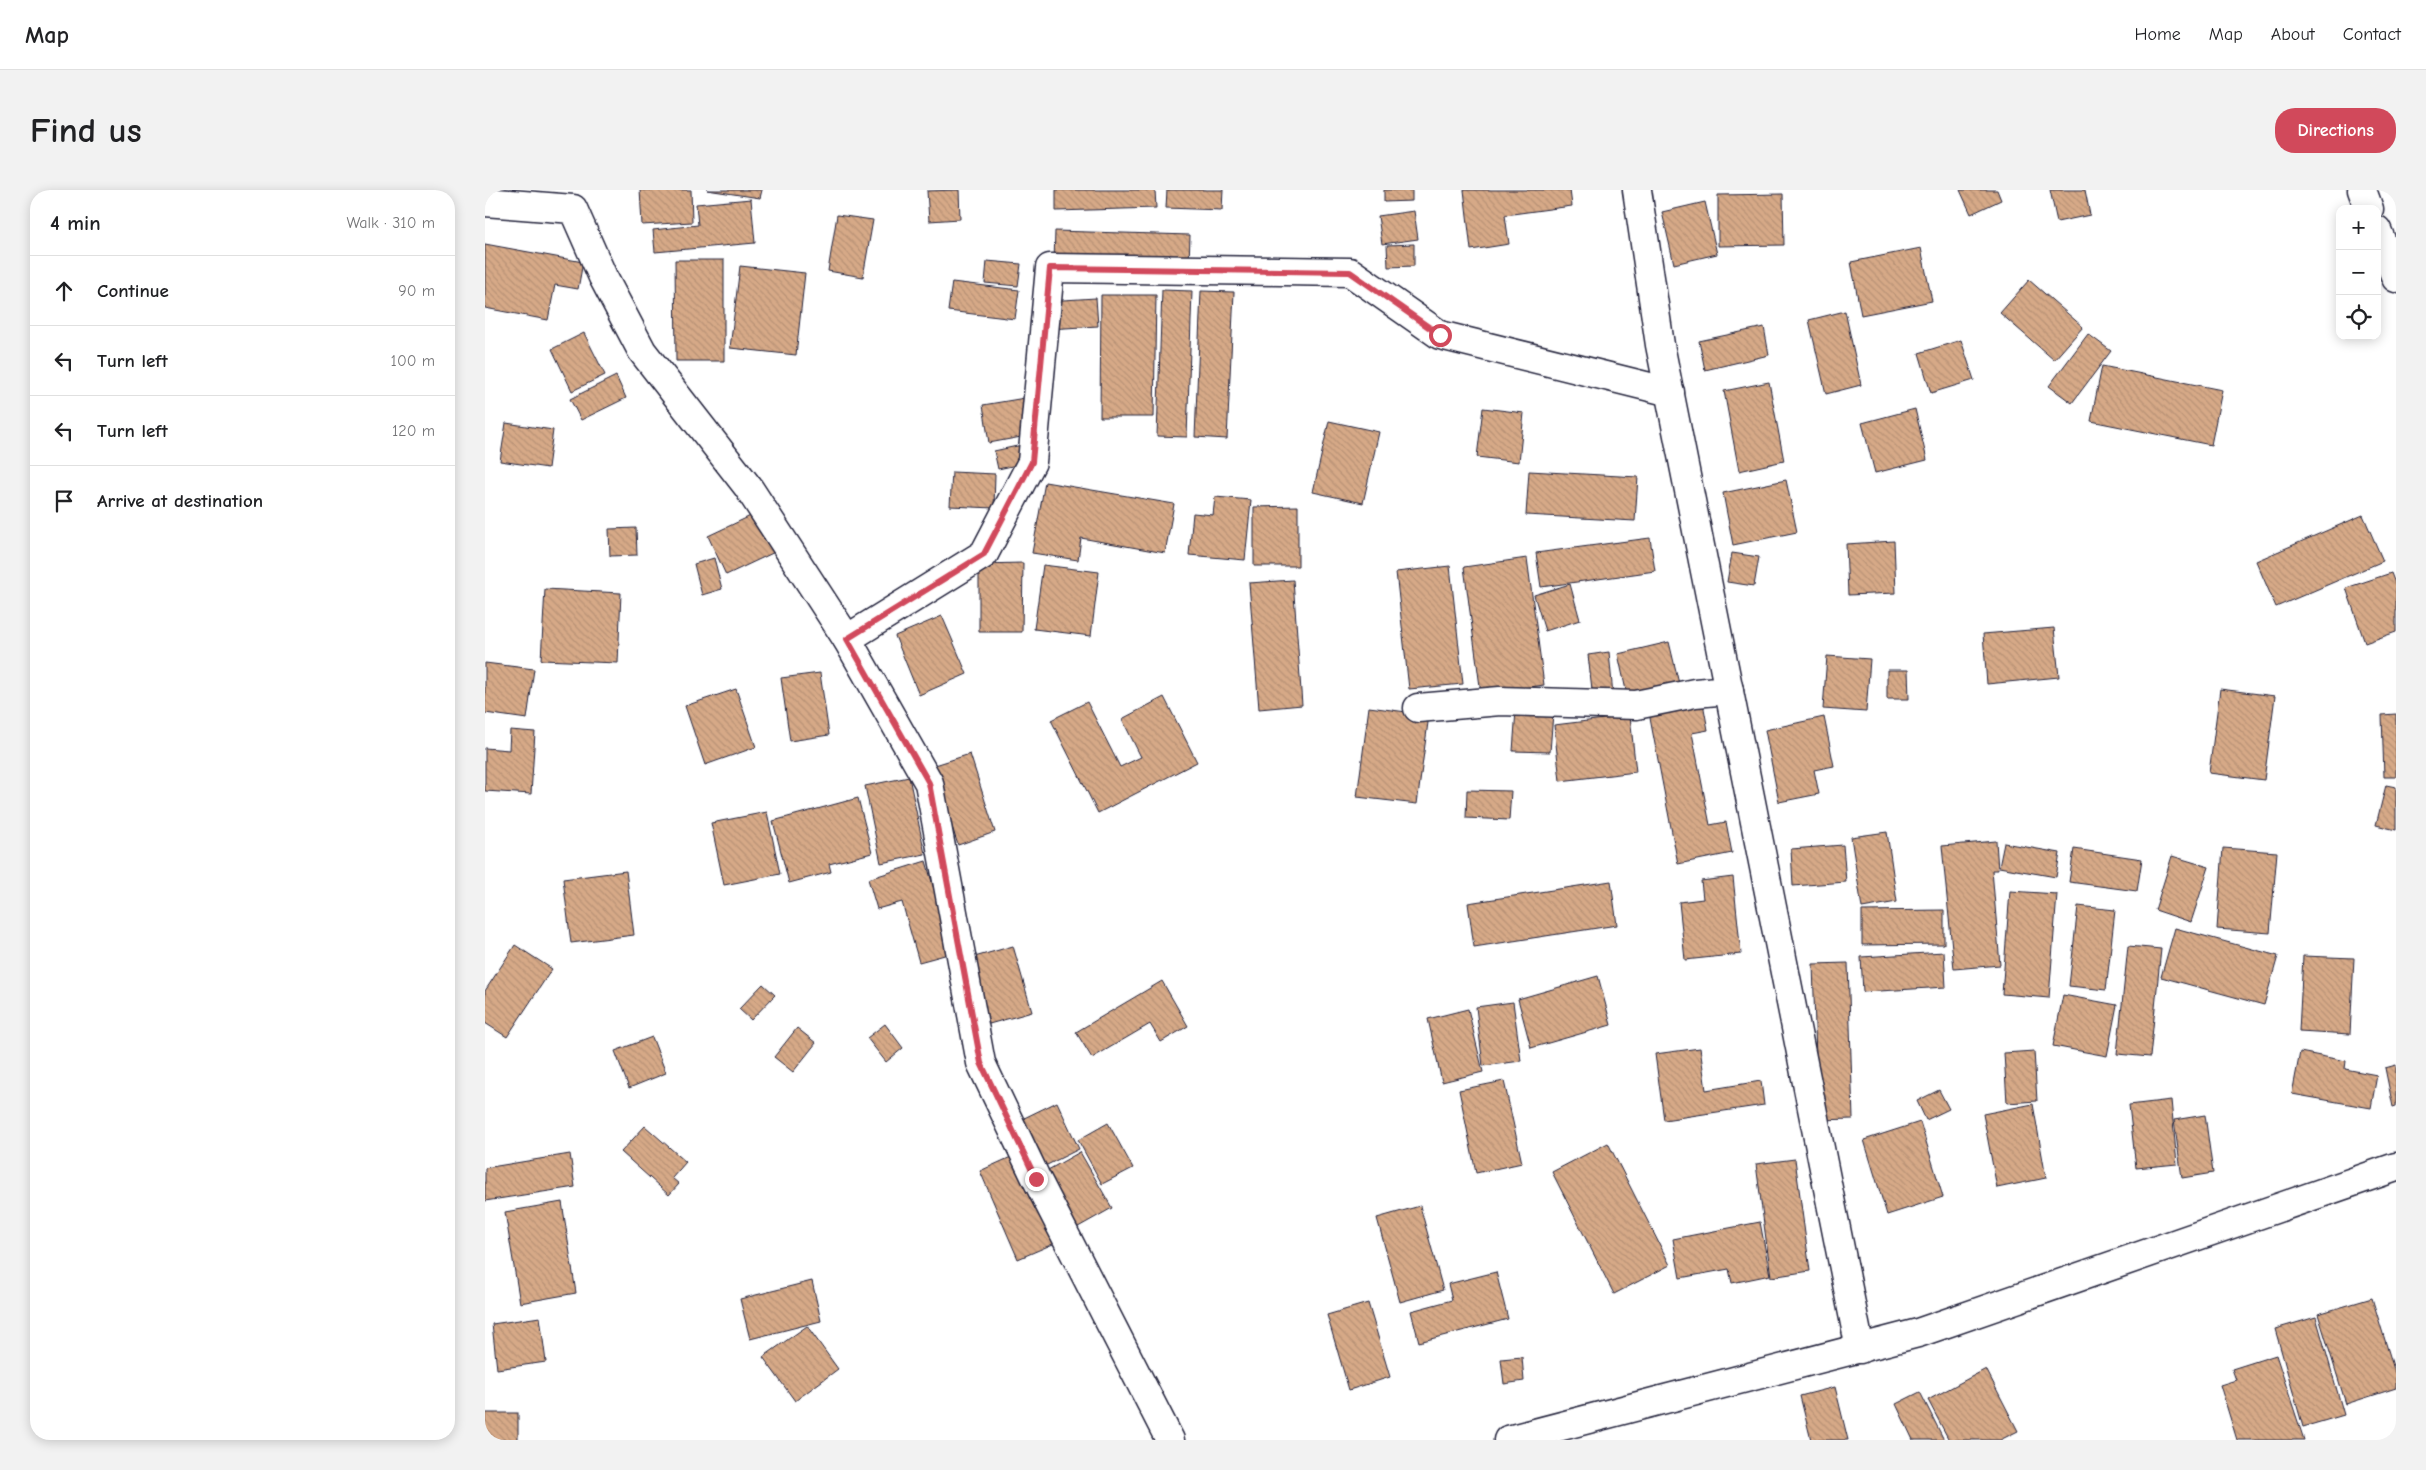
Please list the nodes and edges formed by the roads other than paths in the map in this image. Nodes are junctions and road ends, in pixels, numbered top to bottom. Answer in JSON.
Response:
{"nodes":[{"id":1,"x":1637,"y":190,"type":"edge"},
{"id":2,"x":2362,"y":190,"type":"edge"},
{"id":3,"x":485,"y":202,"type":"edge"},
{"id":4,"x":2368,"y":205,"type":"edge"},
{"id":5,"x":2381,"y":240,"type":"edge"},
{"id":6,"x":2396,"y":278,"type":"edge"},
{"id":7,"x":1670,"y":392,"type":"junction"},
{"id":8,"x":847,"y":639,"type":"junction"},
{"id":9,"x":1729,"y":690,"type":"junction"},
{"id":10,"x":1418,"y":708,"type":"dead end"},
{"id":11,"x":2396,"y":1167,"type":"edge"},
{"id":12,"x":1860,"y":1349,"type":"junction"},
{"id":13,"x":1170,"y":1440,"type":"edge"},
{"id":14,"x":1508,"y":1440,"type":"edge"}],
"edges":[{"from":1,"to":7,"type":"street"},
{"from":2,"to":4,"type":"street"},
{"from":3,"to":8,"type":"street"},
{"from":5,"to":6,"type":"street"},
{"from":7,"to":8,"type":"street"},
{"from":7,"to":9,"type":"street"},
{"from":8,"to":13,"type":"street"},
{"from":9,"to":10,"type":"street"},
{"from":9,"to":12,"type":"street"},
{"from":11,"to":12,"type":"street"},
{"from":12,"to":14,"type":"street"}]}
